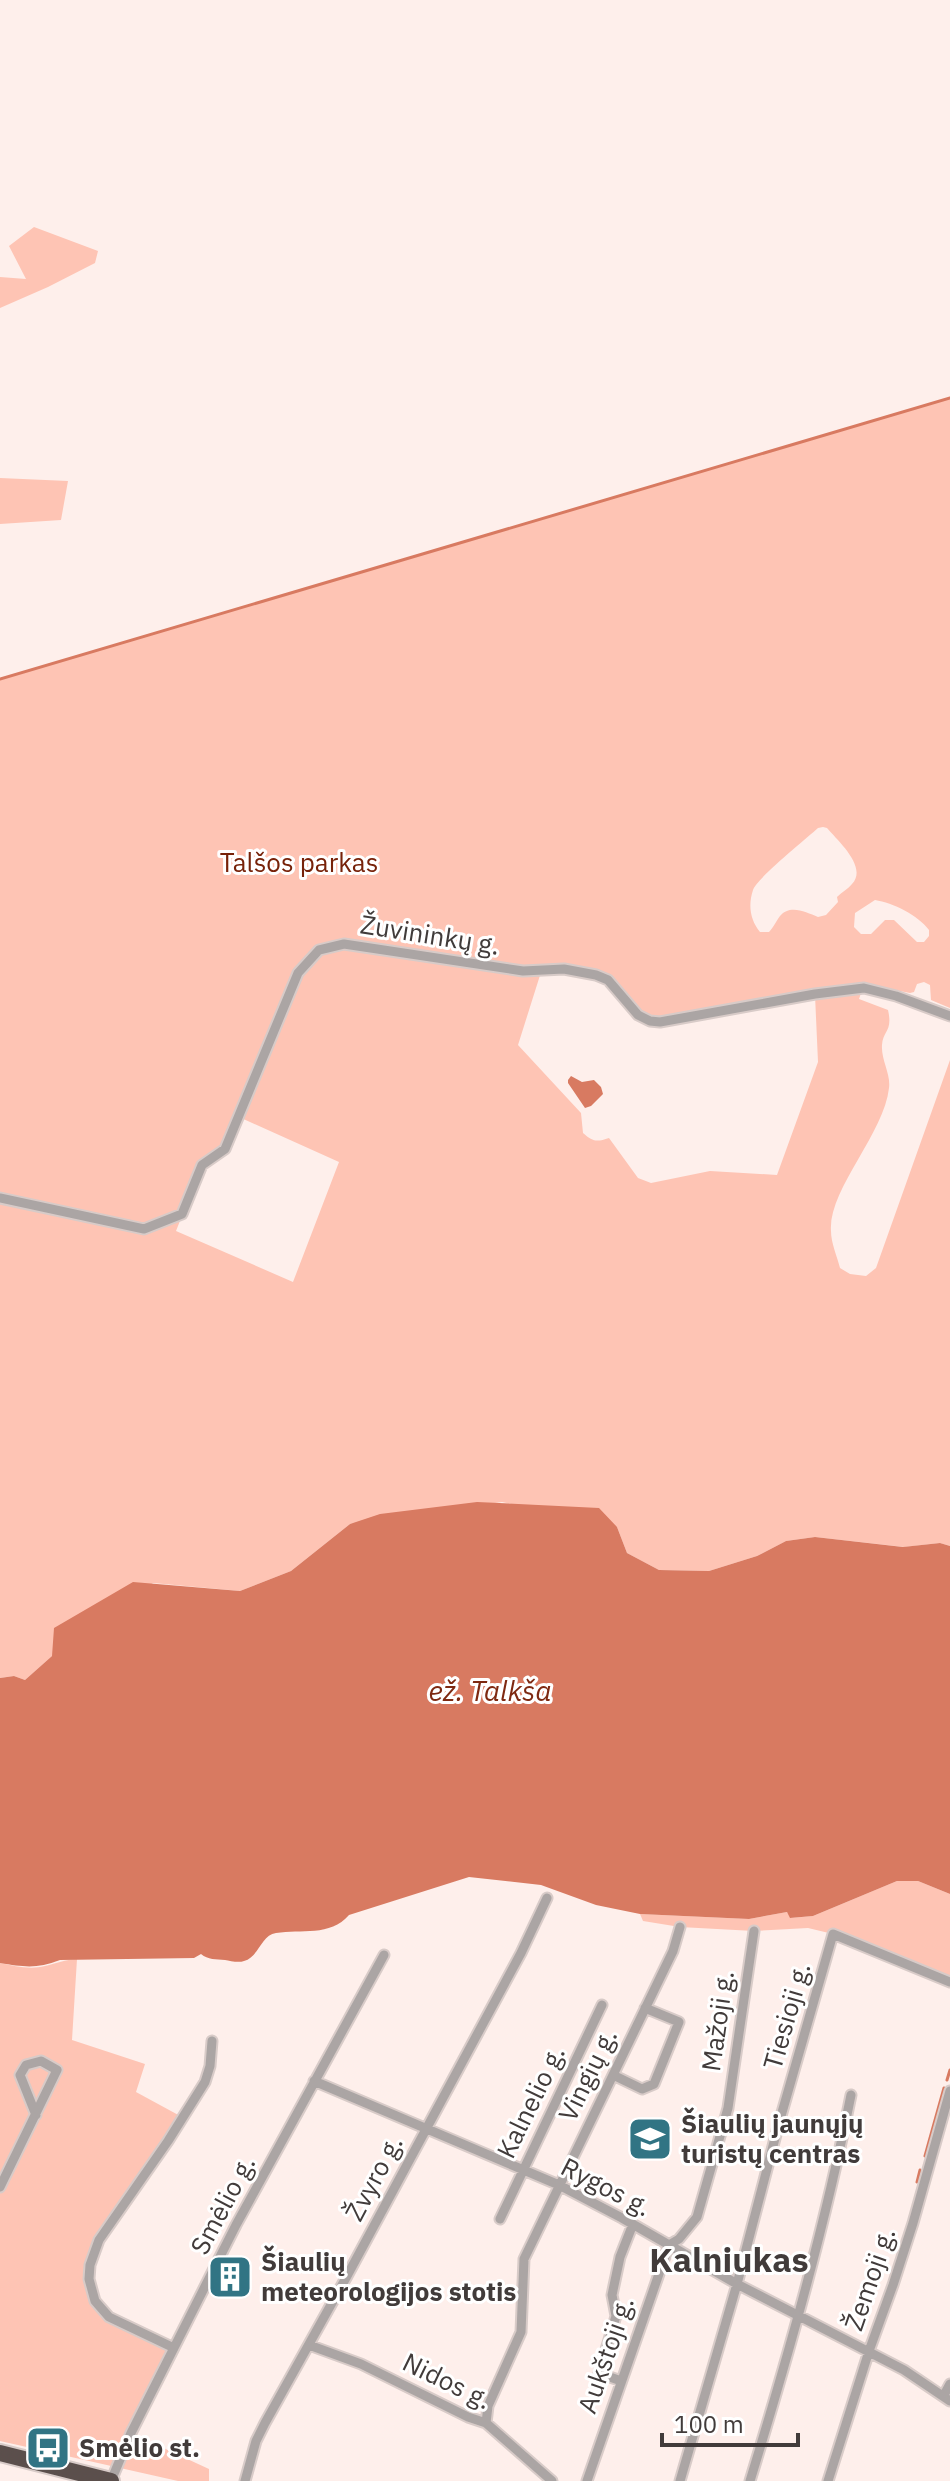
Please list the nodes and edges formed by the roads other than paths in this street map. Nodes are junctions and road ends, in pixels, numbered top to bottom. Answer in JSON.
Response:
{"nodes":[{"id":1,"x":950,"y":1016,"type":"edge"},
{"id":2,"x":0,"y":1198,"type":"edge"},
{"id":3,"x":547,"y":1898,"type":"dead end"},
{"id":4,"x":680,"y":1927,"type":"dead end"},
{"id":5,"x":754,"y":1931,"type":"dead end"},
{"id":6,"x":384,"y":1955,"type":"dead end"},
{"id":7,"x":950,"y":1982,"type":"edge"},
{"id":8,"x":602,"y":2005,"type":"dead end"},
{"id":9,"x":645,"y":2008,"type":"junction"},
{"id":10,"x":212,"y":2041,"type":"dead end"},
{"id":11,"x":613,"y":2075,"type":"junction"},
{"id":12,"x":314,"y":2081,"type":"junction"},
{"id":13,"x":950,"y":2091,"type":"edge"},
{"id":14,"x":851,"y":2095,"type":"dead end"},
{"id":15,"x":36,"y":2115,"type":"junction"},
{"id":16,"x":426,"y":2129,"type":"junction"},
{"id":17,"x":523,"y":2170,"type":"junction"},
{"id":18,"x":559,"y":2185,"type":"junction"},
{"id":19,"x":0,"y":2187,"type":"edge"},
{"id":20,"x":500,"y":2219,"type":"dead end"},
{"id":21,"x":633,"y":2224,"type":"junction"},
{"id":22,"x":669,"y":2245,"type":"junction"},
{"id":23,"x":737,"y":2284,"type":"junction"},
{"id":24,"x":799,"y":2317,"type":"junction"},
{"id":25,"x":309,"y":2345,"type":"junction"},
{"id":26,"x":174,"y":2348,"type":"junction"},
{"id":27,"x":869,"y":2351,"type":"junction"},
{"id":28,"x":621,"y":2381,"type":"junction"},
{"id":29,"x":950,"y":2384,"type":"edge"},
{"id":30,"x":947,"y":2398,"type":"edge"},
{"id":31,"x":486,"y":2423,"type":"junction"},
{"id":32,"x":0,"y":2453,"type":"edge"},
{"id":33,"x":111,"y":2481,"type":"edge"},
{"id":34,"x":245,"y":2481,"type":"edge"},
{"id":35,"x":552,"y":2481,"type":"edge"},
{"id":36,"x":587,"y":2481,"type":"edge"},
{"id":37,"x":680,"y":2481,"type":"edge"},
{"id":38,"x":750,"y":2481,"type":"edge"},
{"id":39,"x":828,"y":2481,"type":"edge"}],
"edges":[{"from":1,"to":2,"type":"street","name":"Žuvininkų g."},
{"from":3,"to":16,"type":"street","name":"Žvyro g."},
{"from":4,"to":9,"type":"street","name":"Vingių g."},
{"from":5,"to":22,"type":"street","name":"Mažoji g."},
{"from":6,"to":12,"type":"street","name":"Smėlio g."},
{"from":7,"to":23,"type":"street","name":"Tiesioji g."},
{"from":8,"to":17,"type":"street","name":"Kalnelio g."},
{"from":9,"to":11,"type":"street","name":"Vingių g."},
{"from":9,"to":11,"type":"street"},
{"from":10,"to":26,"type":"street"},
{"from":11,"to":18,"type":"street","name":"Vingių g."},
{"from":12,"to":16,"type":"street","name":"Rygos g."},
{"from":12,"to":26,"type":"street","name":"Smėlio g."},
{"from":13,"to":27,"type":"street","name":"Žemoji g."},
{"from":14,"to":24,"type":"street"},
{"from":15,"to":15,"type":"street"},
{"from":15,"to":19,"type":"street"},
{"from":16,"to":17,"type":"street","name":"Rygos g."},
{"from":16,"to":25,"type":"street","name":"Žvyro g."},
{"from":17,"to":18,"type":"street","name":"Rygos g."},
{"from":17,"to":20,"type":"street","name":"Kalnelio g."},
{"from":18,"to":21,"type":"street","name":"Rygos g."},
{"from":18,"to":31,"type":"street","name":"Vingių g."},
{"from":21,"to":22,"type":"street","name":"Rygos g."},
{"from":21,"to":28,"type":"street"},
{"from":22,"to":23,"type":"street","name":"Rygos g."},
{"from":22,"to":28,"type":"street","name":"Aukštoji g."},
{"from":23,"to":24,"type":"street","name":"Rygos g."},
{"from":23,"to":37,"type":"street","name":"Tiesioji g."},
{"from":24,"to":27,"type":"street","name":"Rygos g."},
{"from":24,"to":38,"type":"street"},
{"from":25,"to":31,"type":"street","name":"Nidos g."},
{"from":25,"to":34,"type":"street","name":"Žvyro g."},
{"from":26,"to":33,"type":"street","name":"Smėlio g."},
{"from":27,"to":30,"type":"street","name":"Rygos g."},
{"from":27,"to":39,"type":"street","name":"Žemoji g."},
{"from":28,"to":36,"type":"street","name":"Aukštoji g."},
{"from":29,"to":30,"type":"street"},
{"from":31,"to":35,"type":"street","name":"Nidos g."},
{"from":32,"to":33,"type":"highway"}]}
